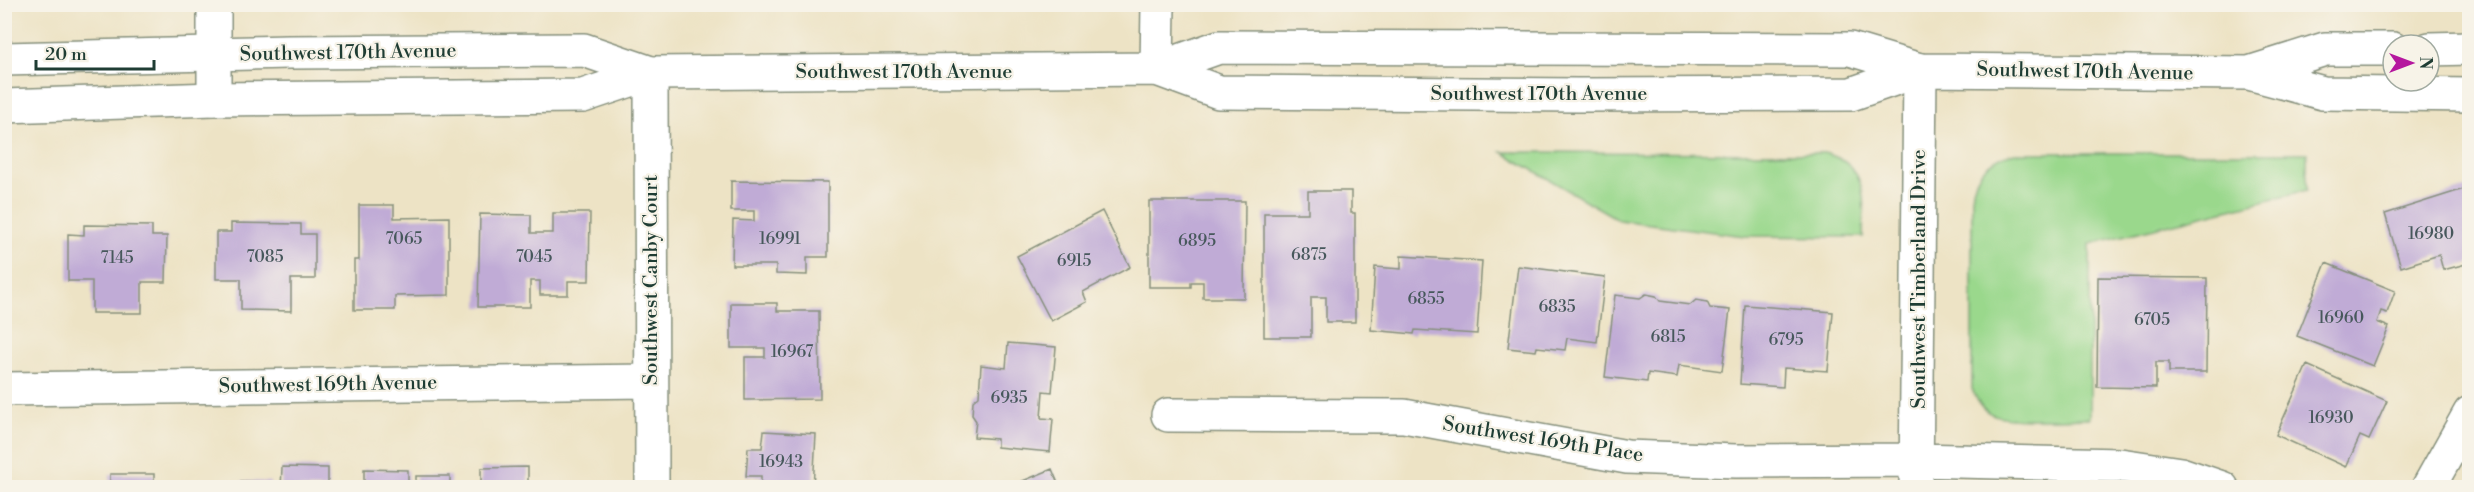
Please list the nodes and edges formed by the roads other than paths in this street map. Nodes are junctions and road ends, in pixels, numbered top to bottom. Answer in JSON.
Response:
{"nodes":[{"id":1,"x":214,"y":4,"type":"edge"},
{"id":2,"x":1158,"y":4,"type":"edge"},
{"id":3,"x":2469,"y":48,"type":"edge"},
{"id":4,"x":2381,"y":49,"type":"edge"},
{"id":5,"x":2441,"y":49,"type":"edge"},
{"id":6,"x":214,"y":55,"type":"junction"},
{"id":7,"x":4,"y":59,"type":"edge"},
{"id":8,"x":1157,"y":69,"type":"junction"},
{"id":9,"x":1920,"y":70,"type":"junction"},
{"id":10,"x":651,"y":74,"type":"junction"},
{"id":11,"x":2249,"y":74,"type":"junction"},
{"id":12,"x":2469,"y":95,"type":"edge"},
{"id":13,"x":214,"y":99,"type":"junction"},
{"id":14,"x":4,"y":106,"type":"edge"},
{"id":15,"x":651,"y":381,"type":"junction"},
{"id":16,"x":4,"y":389,"type":"edge"},
{"id":17,"x":2469,"y":413,"type":"edge"},
{"id":18,"x":1168,"y":415,"type":"dead end"},
{"id":19,"x":1917,"y":474,"type":"edge"},
{"id":20,"x":652,"y":488,"type":"edge"},
{"id":21,"x":2222,"y":488,"type":"edge"},
{"id":22,"x":2428,"y":488,"type":"edge"}],
"edges":[{"from":1,"to":6,"type":"main road"},
{"from":2,"to":8,"type":"main road"},
{"from":3,"to":5,"type":"main road"},
{"from":4,"to":11,"type":"main road","name":"Southwest 170th Avenue"},
{"from":6,"to":7,"type":"main road","name":"Southwest 170th Avenue"},
{"from":6,"to":10,"type":"main road","name":"Southwest 170th Avenue"},
{"from":6,"to":13,"type":"main road"},
{"from":8,"to":9,"type":"main road","name":"Southwest 170th Avenue"},
{"from":8,"to":9,"type":"main road","name":"Southwest 170th Avenue"},
{"from":8,"to":10,"type":"main road","name":"Southwest 170th Avenue"},
{"from":9,"to":11,"type":"main road","name":"Southwest 170th Avenue"},
{"from":9,"to":19,"type":"main road","name":"Southwest Timberland Drive"},
{"from":10,"to":13,"type":"main road","name":"Southwest 170th Avenue"},
{"from":10,"to":15,"type":"main road","name":"Southwest Canby Court"},
{"from":11,"to":12,"type":"main road","name":"Southwest 170th Avenue"},
{"from":13,"to":14,"type":"main road","name":"Southwest 170th Avenue"},
{"from":15,"to":16,"type":"main road","name":"Southwest 169th Avenue"},
{"from":15,"to":20,"type":"main road","name":"Southwest Canby Court"},
{"from":17,"to":22,"type":"main road"},
{"from":18,"to":19,"type":"main road","name":"Southwest 169th Place"},
{"from":19,"to":21,"type":"main road"}]}
